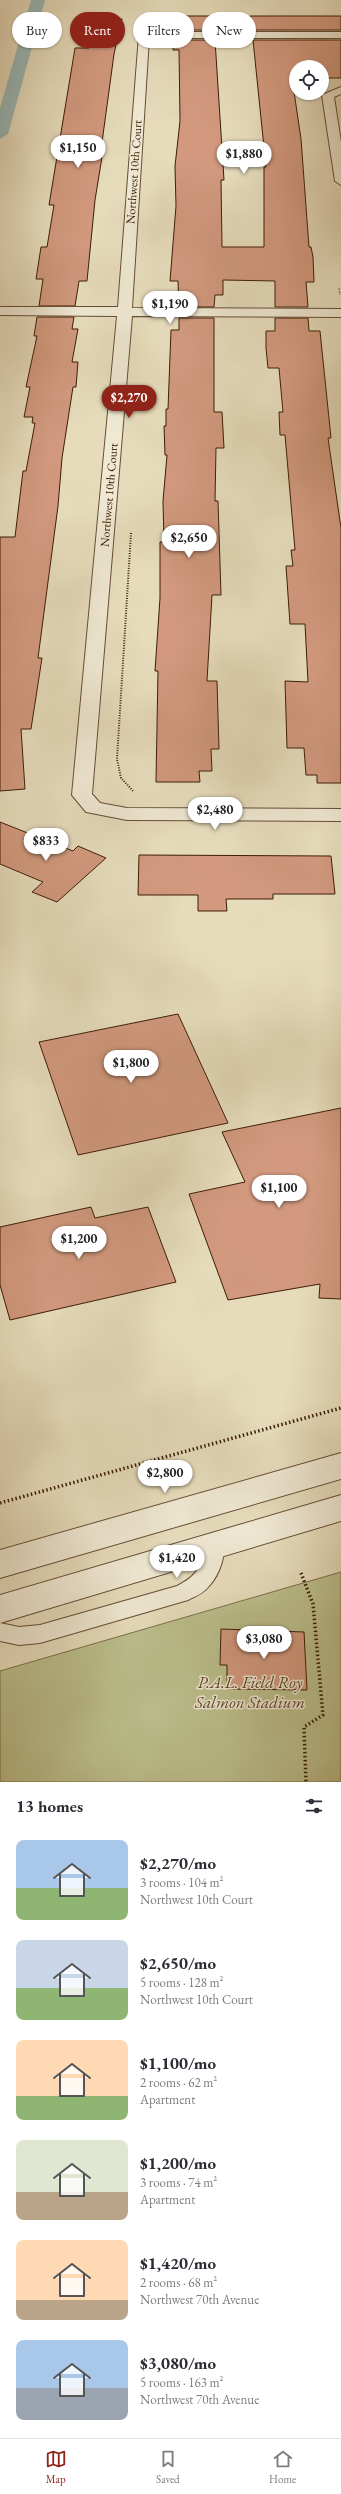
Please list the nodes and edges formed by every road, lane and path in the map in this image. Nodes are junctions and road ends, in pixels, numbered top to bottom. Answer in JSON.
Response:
{"nodes":[{"id":1,"x":341,"y":35,"type":"edge"},
{"id":2,"x":339,"y":90,"type":"edge"},
{"id":3,"x":339,"y":152,"type":"edge"},
{"id":4,"x":341,"y":180,"type":"edge"},
{"id":5,"x":0,"y":311,"type":"edge"},
{"id":6,"x":125,"y":311,"type":"junction"},
{"id":7,"x":341,"y":313,"type":"edge"},
{"id":8,"x":131,"y":530,"type":"dead end"},
{"id":9,"x":138,"y":793,"type":"dead end"},
{"id":10,"x":341,"y":815,"type":"edge"},
{"id":11,"x":341,"y":1408,"type":"edge"},
{"id":12,"x":341,"y":1466,"type":"edge"},
{"id":13,"x":0,"y":1503,"type":"edge"},
{"id":14,"x":341,"y":1508,"type":"edge"},
{"id":15,"x":215,"y":1545,"type":"junction"},
{"id":16,"x":5,"y":1565,"type":"edge"},
{"id":17,"x":301,"y":1574,"type":"dead end"},
{"id":18,"x":0,"y":1609,"type":"edge"},
{"id":19,"x":0,"y":1632,"type":"edge"},
{"id":20,"x":306,"y":1782,"type":"edge"}],
"edges":[{"from":1,"to":6,"type":"street","name":"Northwest 10th Court"},
{"from":2,"to":3,"type":"street"},
{"from":3,"to":4,"type":"street"},
{"from":5,"to":6,"type":"street"},
{"from":6,"to":7,"type":"street"},
{"from":6,"to":10,"type":"street","name":"Northwest 10th Court"},
{"from":8,"to":9,"type":"path"},
{"from":11,"to":13,"type":"path"},
{"from":12,"to":16,"type":"street"},
{"from":14,"to":15,"type":"street"},
{"from":15,"to":18,"type":"street"},
{"from":15,"to":19,"type":"lane"},
{"from":17,"to":20,"type":"path"}]}
